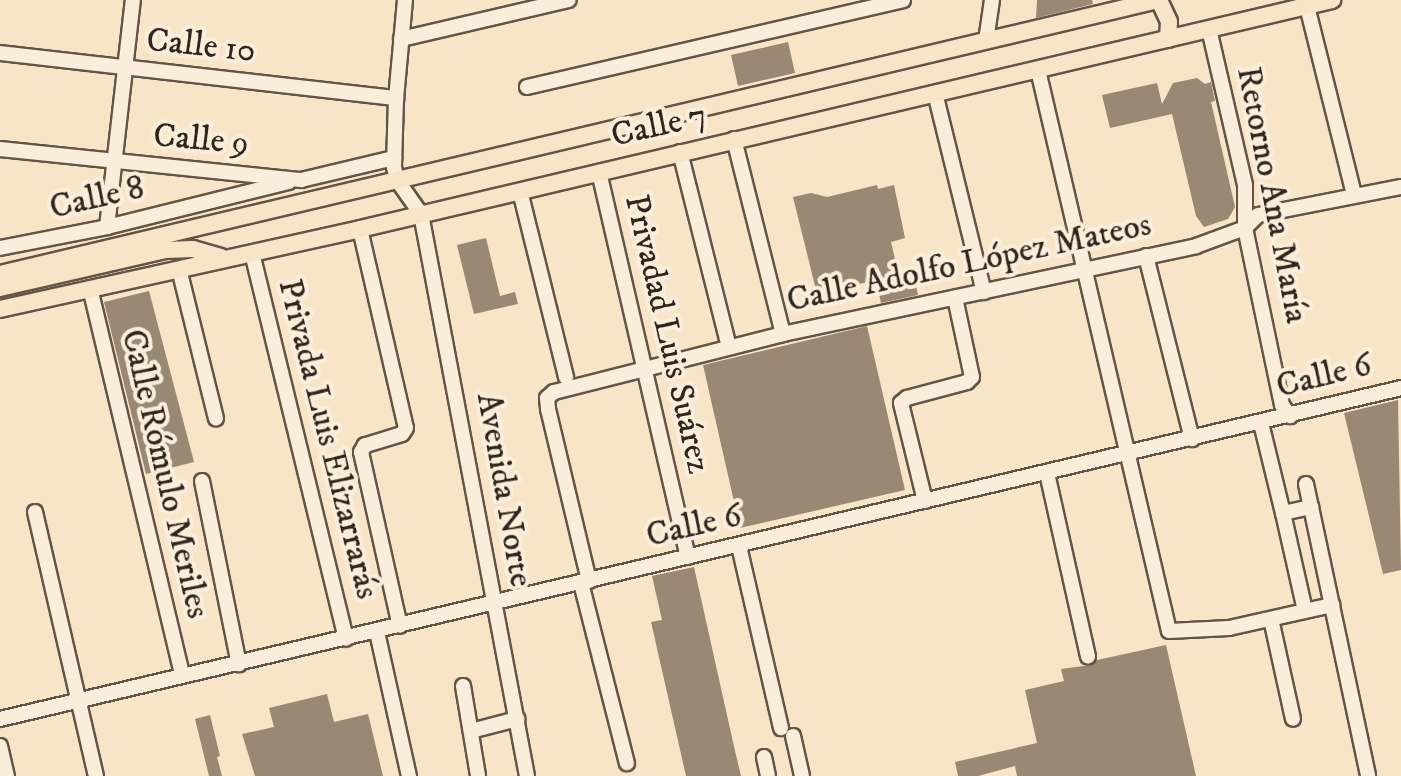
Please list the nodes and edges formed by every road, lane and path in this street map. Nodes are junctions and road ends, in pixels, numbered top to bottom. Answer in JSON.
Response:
{"nodes":[{"id":1,"x":133,"y":0,"type":"edge"},
{"id":2,"x":405,"y":0,"type":"edge"},
{"id":3,"x":569,"y":0,"type":"edge"},
{"id":4,"x":903,"y":0,"type":"edge"},
{"id":5,"x":992,"y":0,"type":"edge"},
{"id":6,"x":1158,"y":0,"type":"edge"},
{"id":7,"x":1332,"y":0,"type":"edge"},
{"id":8,"x":1307,"y":6,"type":"junction"},
{"id":9,"x":1209,"y":29,"type":"junction"},
{"id":10,"x":401,"y":39,"type":"junction"},
{"id":11,"x":1168,"y":39,"type":"junction"},
{"id":12,"x":986,"y":41,"type":"junction"},
{"id":13,"x":0,"y":53,"type":"edge"},
{"id":14,"x":127,"y":68,"type":"junction"},
{"id":15,"x":1038,"y":70,"type":"junction"},
{"id":16,"x":527,"y":87,"type":"dead end"},
{"id":17,"x":935,"y":93,"type":"junction"},
{"id":18,"x":396,"y":98,"type":"junction"},
{"id":19,"x":734,"y":139,"type":"junction"},
{"id":20,"x":0,"y":149,"type":"edge"},
{"id":21,"x":680,"y":152,"type":"junction"},
{"id":22,"x":394,"y":158,"type":"junction"},
{"id":23,"x":115,"y":162,"type":"junction"},
{"id":24,"x":599,"y":172,"type":"junction"},
{"id":25,"x":301,"y":180,"type":"junction"},
{"id":26,"x":397,"y":180,"type":"junction"},
{"id":27,"x":1401,"y":187,"type":"edge"},
{"id":28,"x":520,"y":191,"type":"junction"},
{"id":29,"x":1354,"y":194,"type":"junction"},
{"id":30,"x":421,"y":214,"type":"junction"},
{"id":31,"x":107,"y":227,"type":"junction"},
{"id":32,"x":1245,"y":228,"type":"junction"},
{"id":33,"x":360,"y":229,"type":"junction"},
{"id":34,"x":0,"y":248,"type":"edge"},
{"id":35,"x":252,"y":253,"type":"junction"},
{"id":36,"x":1146,"y":256,"type":"junction"},
{"id":37,"x":225,"y":259,"type":"junction"},
{"id":38,"x":179,"y":269,"type":"junction"},
{"id":39,"x":1087,"y":269,"type":"junction"},
{"id":40,"x":0,"y":274,"type":"edge"},
{"id":41,"x":0,"y":288,"type":"edge"},
{"id":42,"x":90,"y":288,"type":"junction"},
{"id":43,"x":984,"y":292,"type":"junction"},
{"id":44,"x":955,"y":298,"type":"junction"},
{"id":45,"x":0,"y":309,"type":"edge"},
{"id":46,"x":783,"y":334,"type":"junction"},
{"id":47,"x":729,"y":347,"type":"junction"},
{"id":48,"x":645,"y":367,"type":"junction"},
{"id":49,"x":566,"y":377,"type":"dead end"},
{"id":50,"x":1401,"y":388,"type":"edge"},
{"id":51,"x":1290,"y":416,"type":"junction"},
{"id":52,"x":216,"y":419,"type":"dead end"},
{"id":53,"x":1261,"y":423,"type":"junction"},
{"id":54,"x":1192,"y":439,"type":"junction"},
{"id":55,"x":1129,"y":454,"type":"junction"},
{"id":56,"x":1047,"y":473,"type":"junction"},
{"id":57,"x":202,"y":481,"type":"dead end"},
{"id":58,"x":1306,"y":484,"type":"dead end"},
{"id":59,"x":925,"y":501,"type":"junction"},
{"id":60,"x":1311,"y":507,"type":"junction"},
{"id":61,"x":35,"y":512,"type":"dead end"},
{"id":62,"x":1283,"y":513,"type":"junction"},
{"id":63,"x":739,"y":546,"type":"junction"},
{"id":64,"x":688,"y":557,"type":"junction"},
{"id":65,"x":585,"y":582,"type":"junction"},
{"id":66,"x":494,"y":604,"type":"junction"},
{"id":67,"x":1332,"y":605,"type":"junction"},
{"id":68,"x":1305,"y":611,"type":"junction"},
{"id":69,"x":1271,"y":619,"type":"junction"},
{"id":70,"x":400,"y":626,"type":"junction"},
{"id":71,"x":377,"y":632,"type":"junction"},
{"id":72,"x":346,"y":639,"type":"junction"},
{"id":73,"x":1088,"y":656,"type":"dead end"},
{"id":74,"x":239,"y":664,"type":"junction"},
{"id":75,"x":182,"y":675,"type":"junction"},
{"id":76,"x":463,"y":686,"type":"dead end"},
{"id":77,"x":78,"y":699,"type":"junction"},
{"id":78,"x":0,"y":719,"type":"edge"},
{"id":79,"x":517,"y":719,"type":"junction"},
{"id":80,"x":1293,"y":719,"type":"dead end"},
{"id":81,"x":471,"y":731,"type":"junction"},
{"id":82,"x":0,"y":746,"type":"edge"},
{"id":83,"x":764,"y":757,"type":"dead end"},
{"id":84,"x":627,"y":763,"type":"dead end"},
{"id":85,"x":7,"y":776,"type":"edge"},
{"id":86,"x":96,"y":776,"type":"edge"},
{"id":87,"x":409,"y":776,"type":"edge"},
{"id":88,"x":478,"y":776,"type":"edge"},
{"id":89,"x":527,"y":776,"type":"edge"},
{"id":90,"x":768,"y":776,"type":"edge"},
{"id":91,"x":802,"y":776,"type":"edge"},
{"id":92,"x":1368,"y":776,"type":"edge"}],
"edges":[{"from":1,"to":14,"type":"street"},
{"from":2,"to":10,"type":"street"},
{"from":3,"to":10,"type":"street"},
{"from":4,"to":16,"type":"street"},
{"from":5,"to":12,"type":"street"},
{"from":6,"to":11,"type":"main road"},
{"from":6,"to":12,"type":"main road","name":"Calle 7"},
{"from":7,"to":8,"type":"main road","name":"Calle 7"},
{"from":8,"to":9,"type":"main road","name":"Calle 7"},
{"from":8,"to":29,"type":"street"},
{"from":9,"to":11,"type":"main road","name":"Calle 7"},
{"from":9,"to":32,"type":"street","name":"Retorno Ana María"},
{"from":10,"to":18,"type":"street"},
{"from":11,"to":15,"type":"main road","name":"Calle 7"},
{"from":12,"to":26,"type":"main road","name":"Calle 7"},
{"from":13,"to":14,"type":"street","name":"Calle 10"},
{"from":14,"to":18,"type":"street","name":"Calle 10"},
{"from":14,"to":23,"type":"street"},
{"from":15,"to":17,"type":"main road","name":"Calle 7"},
{"from":15,"to":39,"type":"street"},
{"from":17,"to":19,"type":"main road","name":"Calle 7"},
{"from":17,"to":43,"type":"street"},
{"from":18,"to":22,"type":"street"},
{"from":19,"to":21,"type":"main road","name":"Calle 7"},
{"from":19,"to":46,"type":"street"},
{"from":20,"to":23,"type":"street","name":"Calle 9"},
{"from":21,"to":24,"type":"main road","name":"Calle 7"},
{"from":21,"to":47,"type":"street"},
{"from":22,"to":25,"type":"street","name":"Calle 9"},
{"from":22,"to":26,"type":"street"},
{"from":23,"to":25,"type":"street","name":"Calle 9"},
{"from":23,"to":31,"type":"street"},
{"from":24,"to":28,"type":"main road","name":"Calle 7"},
{"from":24,"to":48,"type":"street","name":"Privadad Luis Suárez"},
{"from":25,"to":31,"type":"street","name":"Calle 8"},
{"from":26,"to":30,"type":"street"},
{"from":26,"to":40,"type":"main road","name":"Calle 7"},
{"from":27,"to":29,"type":"street","name":"Calle Adolfo López Mateos"},
{"from":28,"to":30,"type":"main road","name":"Calle 7"},
{"from":28,"to":49,"type":"street"},
{"from":29,"to":32,"type":"street","name":"Calle Adolfo López Mateos"},
{"from":30,"to":33,"type":"main road","name":"Calle 7"},
{"from":30,"to":66,"type":"street","name":"Avenida Norte"},
{"from":31,"to":34,"type":"street","name":"Calle 8"},
{"from":32,"to":36,"type":"street","name":"Calle Adolfo López Mateos"},
{"from":32,"to":51,"type":"street","name":"Retorno Ana María"},
{"from":33,"to":35,"type":"main road","name":"Calle 7"},
{"from":33,"to":70,"type":"street"},
{"from":35,"to":37,"type":"main road","name":"Calle 7"},
{"from":35,"to":72,"type":"street","name":"Privada Luis Elizarrarás"},
{"from":36,"to":39,"type":"street","name":"Calle Adolfo López Mateos"},
{"from":36,"to":54,"type":"street"},
{"from":37,"to":38,"type":"main road","name":"Calle 7"},
{"from":37,"to":41,"type":"main road"},
{"from":38,"to":42,"type":"main road","name":"Calle 7"},
{"from":38,"to":52,"type":"street"},
{"from":39,"to":43,"type":"street","name":"Calle Adolfo López Mateos"},
{"from":39,"to":55,"type":"street"},
{"from":42,"to":45,"type":"main road","name":"Calle 7"},
{"from":42,"to":75,"type":"street","name":"Calle Rómulo Meriles"},
{"from":43,"to":44,"type":"street","name":"Calle Adolfo López Mateos"},
{"from":44,"to":46,"type":"street","name":"Calle Adolfo López Mateos"},
{"from":44,"to":59,"type":"street"},
{"from":46,"to":47,"type":"street","name":"Calle Adolfo López Mateos"},
{"from":47,"to":48,"type":"street","name":"Calle Adolfo López Mateos"},
{"from":48,"to":64,"type":"street","name":"Privadad Luis Suárez"},
{"from":48,"to":65,"type":"street","name":"Calle Adolfo López Mateos"},
{"from":50,"to":51,"type":"street","name":"Calle 6"},
{"from":51,"to":53,"type":"street","name":"Calle 6"},
{"from":53,"to":54,"type":"street","name":"Calle 6"},
{"from":53,"to":62,"type":"street"},
{"from":54,"to":55,"type":"street","name":"Calle 6"},
{"from":55,"to":56,"type":"street","name":"Calle 6"},
{"from":55,"to":69,"type":"street"},
{"from":56,"to":59,"type":"street","name":"Calle 6"},
{"from":56,"to":73,"type":"street"},
{"from":57,"to":74,"type":"street"},
{"from":58,"to":60,"type":"street"},
{"from":59,"to":63,"type":"street","name":"Calle 6"},
{"from":60,"to":62,"type":"street"},
{"from":60,"to":67,"type":"street"},
{"from":61,"to":77,"type":"street"},
{"from":62,"to":68,"type":"street"},
{"from":63,"to":64,"type":"street","name":"Calle 6"},
{"from":63,"to":91,"type":"street"},
{"from":64,"to":65,"type":"street","name":"Calle 6"},
{"from":65,"to":66,"type":"street","name":"Calle 6"},
{"from":65,"to":84,"type":"street"},
{"from":66,"to":70,"type":"street","name":"Calle 6"},
{"from":66,"to":79,"type":"street","name":"Avenida Norte"},
{"from":67,"to":68,"type":"street"},
{"from":67,"to":92,"type":"street"},
{"from":68,"to":69,"type":"street"},
{"from":69,"to":80,"type":"street"},
{"from":70,"to":71,"type":"street","name":"Calle 6"},
{"from":71,"to":72,"type":"street","name":"Calle 6"},
{"from":71,"to":87,"type":"street"},
{"from":72,"to":74,"type":"street","name":"Calle 6"},
{"from":74,"to":75,"type":"street","name":"Calle 6"},
{"from":75,"to":77,"type":"street","name":"Calle 6"},
{"from":76,"to":81,"type":"street"},
{"from":77,"to":78,"type":"street","name":"Calle 6"},
{"from":77,"to":86,"type":"street"},
{"from":79,"to":81,"type":"street"},
{"from":79,"to":89,"type":"street","name":"Avenida Norte"},
{"from":81,"to":88,"type":"street"},
{"from":82,"to":85,"type":"street"},
{"from":83,"to":90,"type":"street"}]}
